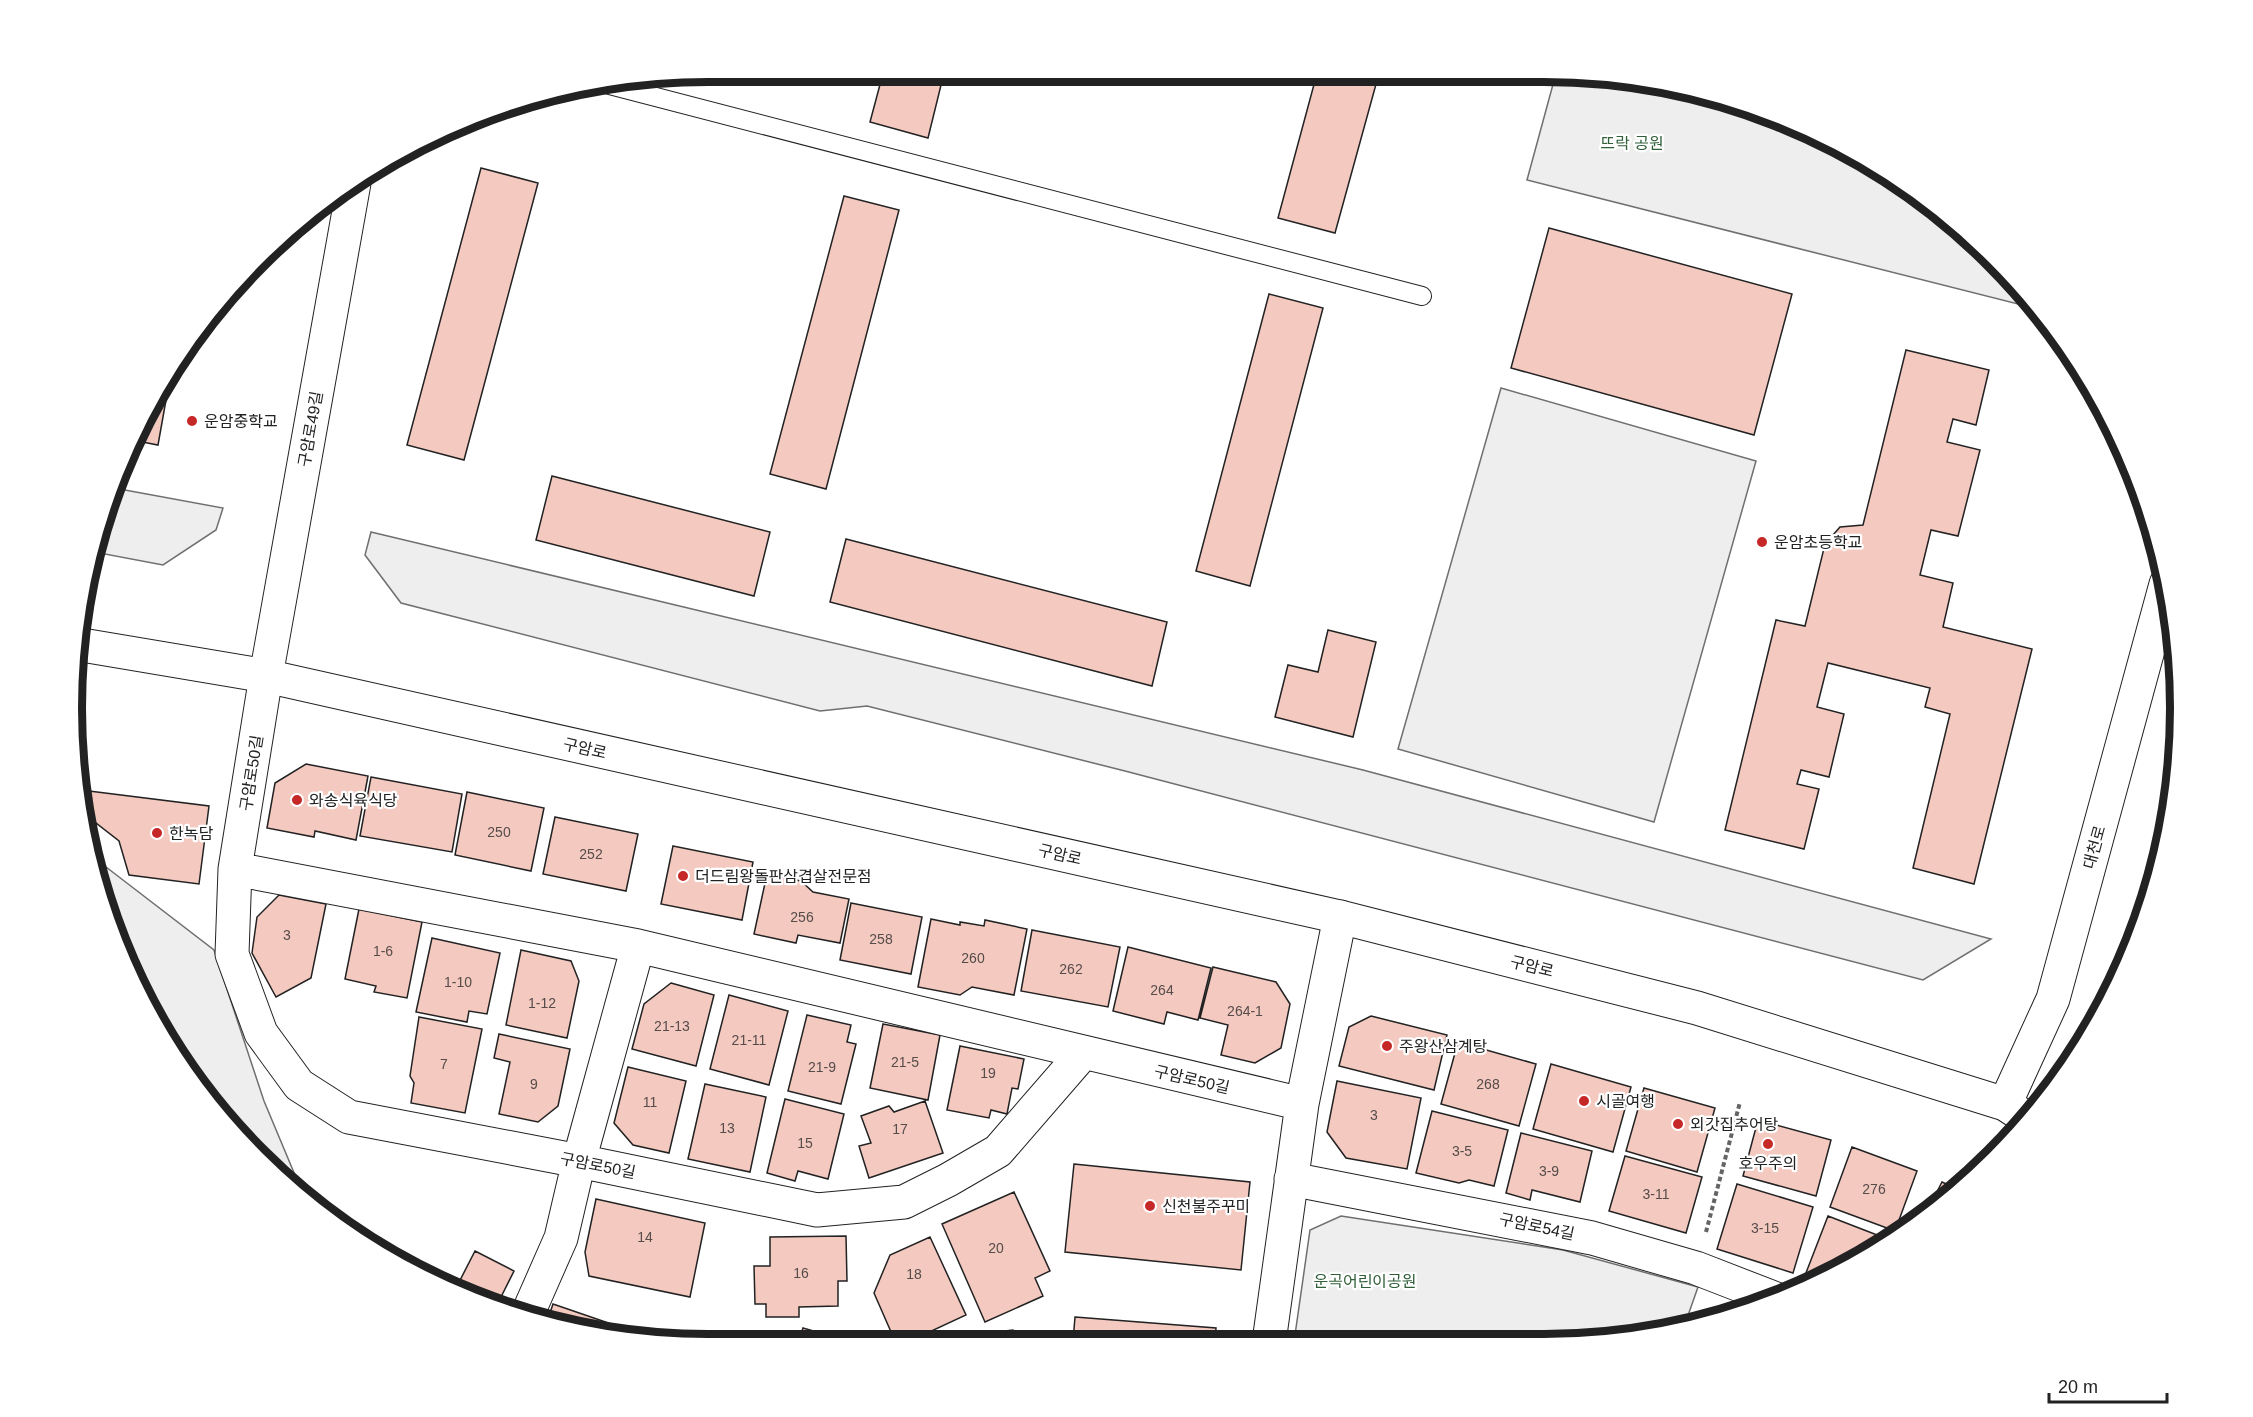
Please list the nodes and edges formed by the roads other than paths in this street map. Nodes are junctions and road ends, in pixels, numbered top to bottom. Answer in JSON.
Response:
{"nodes":[{"id":1,"x":624,"y":89,"type":"edge"},
{"id":2,"x":352,"y":194,"type":"edge"},
{"id":3,"x":1422,"y":296,"type":"dead end"},
{"id":4,"x":2161,"y":603,"type":"edge"},
{"id":5,"x":86,"y":646,"type":"edge"},
{"id":6,"x":266,"y":676,"type":"junction"},
{"id":7,"x":235,"y":869,"type":"junction"},
{"id":8,"x":1340,"y":917,"type":"junction"},
{"id":9,"x":638,"y":946,"type":"junction"},
{"id":10,"x":1083,"y":1053,"type":"junction"},
{"id":11,"x":1302,"y":1104,"type":"junction"},
{"id":12,"x":2017,"y":1112,"type":"edge"},
{"id":13,"x":579,"y":1161,"type":"junction"},
{"id":14,"x":1291,"y":1179,"type":"junction"},
{"id":15,"x":1764,"y":1294,"type":"edge"},
{"id":16,"x":530,"y":1308,"type":"edge"},
{"id":17,"x":1270,"y":1334,"type":"edge"}],
"edges":[{"from":1,"to":3,"type":"lane"},
{"from":2,"to":6,"type":"street","name":"구암로49길"},
{"from":4,"to":12,"type":"street","name":"대천로"},
{"from":5,"to":6,"type":"street","name":"구암로"},
{"from":6,"to":7,"type":"street","name":"구암로50길"},
{"from":6,"to":8,"type":"street","name":"구암로"},
{"from":7,"to":9,"type":"street","name":"구암로50길"},
{"from":7,"to":13,"type":"street","name":"구암로50길"},
{"from":8,"to":11,"type":"street"},
{"from":8,"to":12,"type":"street","name":"구암로"},
{"from":9,"to":10,"type":"street","name":"구암로50길"},
{"from":9,"to":13,"type":"street"},
{"from":10,"to":11,"type":"street","name":"구암로50길"},
{"from":10,"to":13,"type":"street","name":"구암로50길"},
{"from":11,"to":14,"type":"street"},
{"from":13,"to":16,"type":"street"},
{"from":14,"to":15,"type":"street","name":"구암로54길"},
{"from":14,"to":17,"type":"street"}]}
